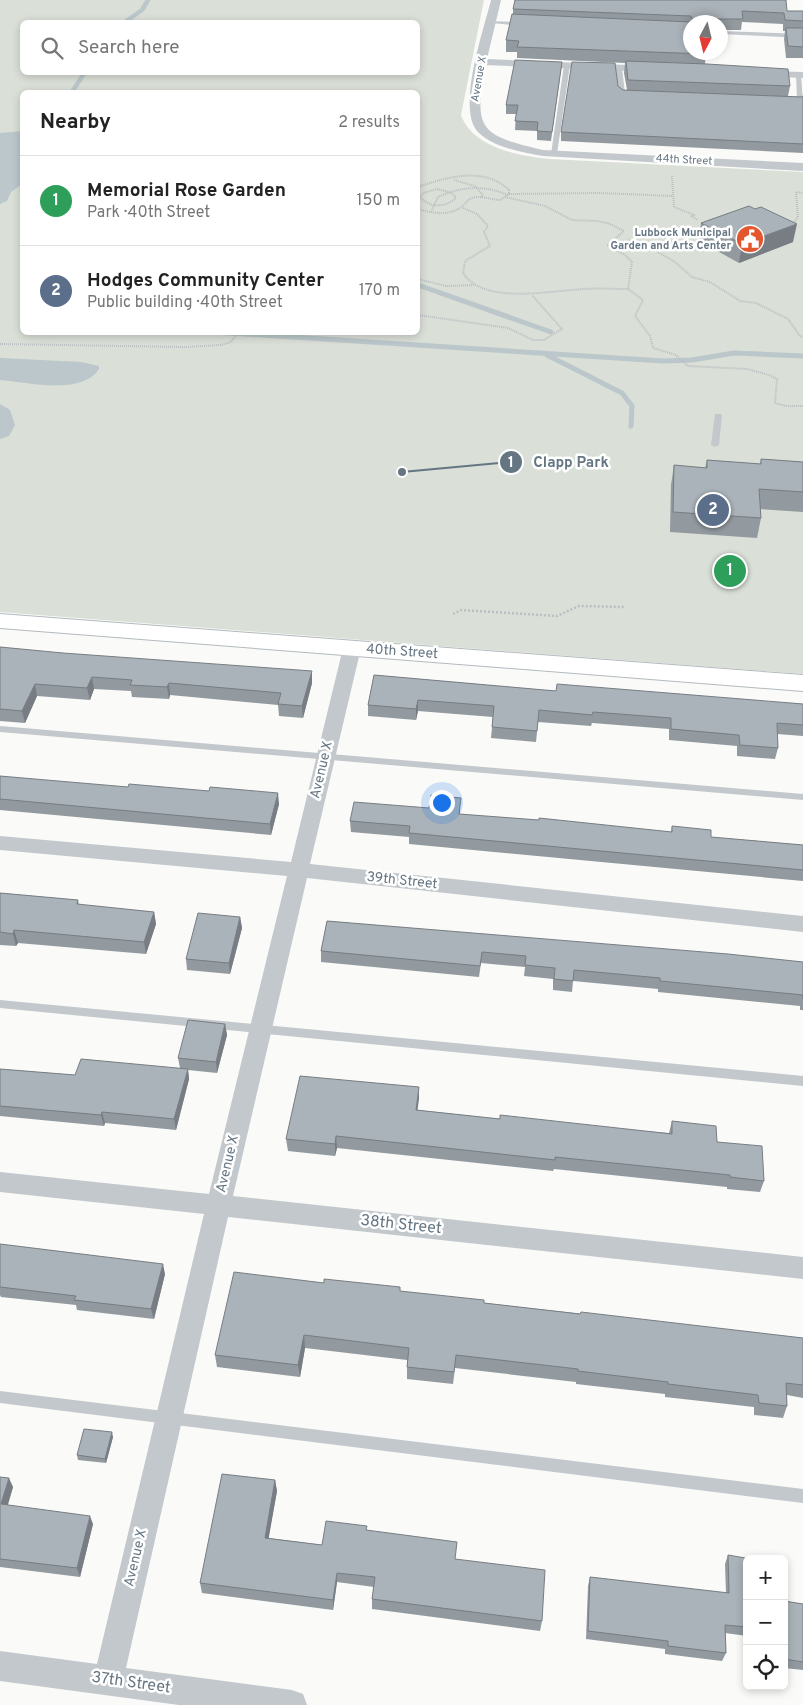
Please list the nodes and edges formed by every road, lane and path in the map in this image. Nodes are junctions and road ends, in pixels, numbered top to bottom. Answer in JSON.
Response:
{"nodes":[{"id":1,"x":496,"y":0,"type":"edge"},
{"id":2,"x":491,"y":22,"type":"junction"},
{"id":3,"x":529,"y":24,"type":"edge"},
{"id":4,"x":728,"y":32,"type":"edge"},
{"id":5,"x":803,"y":36,"type":"edge"},
{"id":6,"x":481,"y":62,"type":"junction"},
{"id":7,"x":567,"y":65,"type":"junction"},
{"id":8,"x":619,"y":68,"type":"junction"},
{"id":9,"x":659,"y":69,"type":"edge"},
{"id":10,"x":748,"y":73,"type":"edge"},
{"id":11,"x":800,"y":75,"type":"edge"},
{"id":12,"x":632,"y":95,"type":"edge"},
{"id":13,"x":790,"y":102,"type":"edge"},
{"id":14,"x":560,"y":154,"type":"junction"},
{"id":15,"x":803,"y":167,"type":"edge"},
{"id":16,"x":672,"y":176,"type":"dead end"},
{"id":17,"x":449,"y":180,"type":"junction"},
{"id":18,"x":475,"y":186,"type":"junction"},
{"id":19,"x":420,"y":187,"type":"edge"},
{"id":20,"x":449,"y":191,"type":"junction"},
{"id":21,"x":803,"y":193,"type":"edge"},
{"id":22,"x":508,"y":194,"type":"junction"},
{"id":23,"x":673,"y":196,"type":"junction"},
{"id":24,"x":505,"y":197,"type":"junction"},
{"id":25,"x":482,"y":198,"type":"junction"},
{"id":26,"x":434,"y":205,"type":"junction"},
{"id":27,"x":463,"y":208,"type":"junction"},
{"id":28,"x":420,"y":209,"type":"edge"},
{"id":29,"x":431,"y":212,"type":"junction"},
{"id":30,"x":698,"y":220,"type":"dead end"},
{"id":31,"x":789,"y":226,"type":"edge"},
{"id":32,"x":617,"y":242,"type":"junction"},
{"id":33,"x":420,"y":280,"type":"edge"},
{"id":34,"x":476,"y":285,"type":"junction"},
{"id":35,"x":628,"y":289,"type":"junction"},
{"id":36,"x":532,"y":295,"type":"junction"},
{"id":37,"x":420,"y":314,"type":"edge"},
{"id":38,"x":236,"y":335,"type":"edge"},
{"id":39,"x":803,"y":337,"type":"edge"},
{"id":40,"x":0,"y":344,"type":"edge"},
{"id":41,"x":803,"y":406,"type":"edge"},
{"id":42,"x":718,"y":416,"type":"dead end"},
{"id":43,"x":715,"y":445,"type":"dead end"},
{"id":44,"x":624,"y":607,"type":"dead end"},
{"id":45,"x":453,"y":614,"type":"dead end"},
{"id":46,"x":0,"y":621,"type":"edge"},
{"id":47,"x":352,"y":648,"type":"junction"},
{"id":48,"x":803,"y":683,"type":"edge"},
{"id":49,"x":0,"y":729,"type":"edge"},
{"id":50,"x":326,"y":756,"type":"junction"},
{"id":51,"x":803,"y":797,"type":"edge"},
{"id":52,"x":0,"y":843,"type":"edge"},
{"id":53,"x":298,"y":870,"type":"junction"},
{"id":54,"x":803,"y":924,"type":"edge"},
{"id":55,"x":0,"y":1004,"type":"edge"},
{"id":56,"x":260,"y":1030,"type":"junction"},
{"id":57,"x":803,"y":1081,"type":"edge"},
{"id":58,"x":0,"y":1182,"type":"edge"},
{"id":59,"x":218,"y":1206,"type":"junction"},
{"id":60,"x":803,"y":1268,"type":"edge"},
{"id":61,"x":0,"y":1398,"type":"edge"},
{"id":62,"x":168,"y":1417,"type":"junction"},
{"id":63,"x":803,"y":1496,"type":"edge"},
{"id":64,"x":0,"y":1666,"type":"edge"},
{"id":65,"x":108,"y":1680,"type":"junction"},
{"id":66,"x":292,"y":1705,"type":"edge"}],
"edges":[{"from":1,"to":2,"type":"street","name":"Avenue X"},
{"from":2,"to":3,"type":"lane"},
{"from":2,"to":6,"type":"street","name":"Avenue X"},
{"from":4,"to":5,"type":"lane"},
{"from":6,"to":7,"type":"street"},
{"from":6,"to":14,"type":"street","name":"Avenue X"},
{"from":7,"to":8,"type":"street"},
{"from":7,"to":14,"type":"lane"},
{"from":8,"to":9,"type":"street"},
{"from":8,"to":12,"type":"lane"},
{"from":10,"to":11,"type":"street"},
{"from":11,"to":13,"type":"lane"},
{"from":14,"to":15,"type":"street","name":"44th Street"},
{"from":16,"to":23,"type":"path"},
{"from":17,"to":18,"type":"path"},
{"from":17,"to":19,"type":"path"},
{"from":17,"to":22,"type":"path"},
{"from":18,"to":20,"type":"path"},
{"from":18,"to":22,"type":"path"},
{"from":18,"to":25,"type":"path"},
{"from":20,"to":26,"type":"path"},
{"from":20,"to":26,"type":"path"},
{"from":20,"to":26,"type":"path"},
{"from":21,"to":31,"type":"path"},
{"from":22,"to":23,"type":"path"},
{"from":22,"to":24,"type":"path"},
{"from":23,"to":30,"type":"path"},
{"from":24,"to":25,"type":"path"},
{"from":24,"to":32,"type":"path"},
{"from":25,"to":27,"type":"path"},
{"from":26,"to":29,"type":"path"},
{"from":27,"to":29,"type":"path"},
{"from":27,"to":34,"type":"path"},
{"from":28,"to":29,"type":"path"},
{"from":32,"to":35,"type":"path"},
{"from":32,"to":39,"type":"path"},
{"from":33,"to":34,"type":"path"},
{"from":34,"to":36,"type":"path"},
{"from":35,"to":36,"type":"path"},
{"from":35,"to":41,"type":"path"},
{"from":36,"to":37,"type":"path"},
{"from":38,"to":40,"type":"path"},
{"from":42,"to":43,"type":"lane"},
{"from":44,"to":45,"type":"path"},
{"from":46,"to":47,"type":"street","name":"40th Street"},
{"from":47,"to":48,"type":"street","name":"40th Street"},
{"from":47,"to":50,"type":"street","name":"Avenue X"},
{"from":49,"to":50,"type":"lane"},
{"from":50,"to":51,"type":"lane"},
{"from":50,"to":53,"type":"street","name":"Avenue X"},
{"from":52,"to":53,"type":"street","name":"39th Street"},
{"from":53,"to":54,"type":"street","name":"39th Street"},
{"from":53,"to":56,"type":"street","name":"Avenue X"},
{"from":55,"to":56,"type":"lane"},
{"from":56,"to":57,"type":"lane"},
{"from":56,"to":59,"type":"street","name":"Avenue X"},
{"from":58,"to":59,"type":"street","name":"38th Street"},
{"from":59,"to":60,"type":"street","name":"38th Street"},
{"from":59,"to":62,"type":"street","name":"Avenue X"},
{"from":61,"to":62,"type":"lane"},
{"from":62,"to":63,"type":"lane"},
{"from":62,"to":65,"type":"street","name":"Avenue X"},
{"from":64,"to":65,"type":"street","name":"37th Street"},
{"from":65,"to":66,"type":"street","name":"37th Street"}]}
